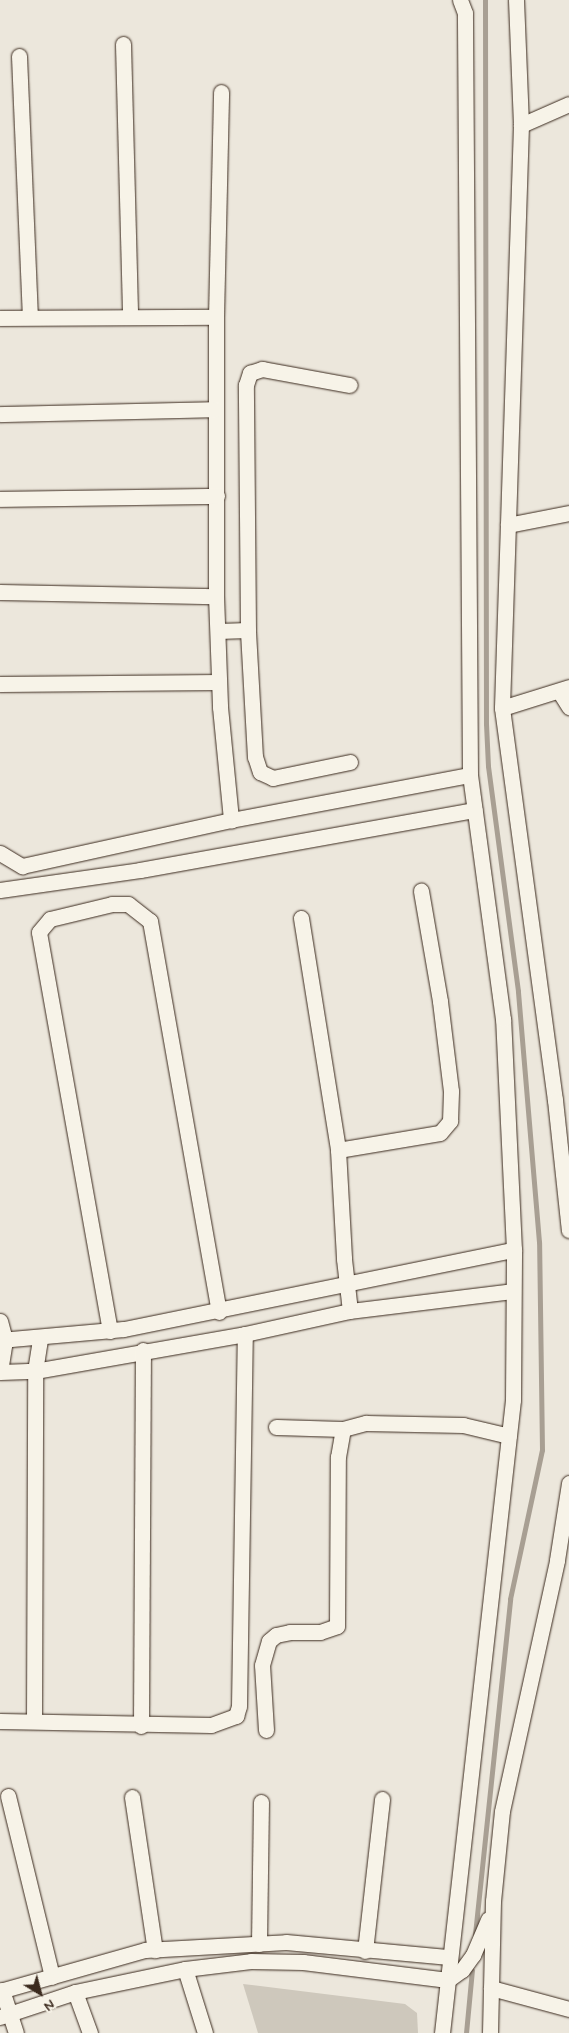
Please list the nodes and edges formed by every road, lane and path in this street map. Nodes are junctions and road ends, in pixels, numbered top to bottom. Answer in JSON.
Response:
{"nodes":[{"id":1,"x":460,"y":0,"type":"edge"},
{"id":2,"x":516,"y":0,"type":"edge"},
{"id":3,"x":123,"y":44,"type":"dead end"},
{"id":4,"x":19,"y":56,"type":"dead end"},
{"id":5,"x":222,"y":92,"type":"dead end"},
{"id":6,"x":569,"y":104,"type":"edge"},
{"id":7,"x":521,"y":125,"type":"junction"},
{"id":8,"x":30,"y":316,"type":"junction"},
{"id":9,"x":130,"y":316,"type":"junction"},
{"id":10,"x":216,"y":317,"type":"junction"},
{"id":11,"x":0,"y":318,"type":"edge"},
{"id":12,"x":350,"y":385,"type":"dead end"},
{"id":13,"x":215,"y":409,"type":"junction"},
{"id":14,"x":0,"y":414,"type":"edge"},
{"id":15,"x":217,"y":496,"type":"junction"},
{"id":16,"x":0,"y":499,"type":"edge"},
{"id":17,"x":569,"y":513,"type":"edge"},
{"id":18,"x":508,"y":525,"type":"junction"},
{"id":19,"x":0,"y":592,"type":"edge"},
{"id":20,"x":216,"y":596,"type":"junction"},
{"id":21,"x":248,"y":630,"type":"junction"},
{"id":22,"x":218,"y":631,"type":"junction"},
{"id":23,"x":219,"y":682,"type":"junction"},
{"id":24,"x":0,"y":684,"type":"edge"},
{"id":25,"x":564,"y":689,"type":"edge"},
{"id":26,"x":569,"y":707,"type":"edge"},
{"id":27,"x":502,"y":708,"type":"junction"},
{"id":28,"x":350,"y":762,"type":"dead end"},
{"id":29,"x":470,"y":775,"type":"junction"},
{"id":30,"x":475,"y":810,"type":"junction"},
{"id":31,"x":231,"y":820,"type":"junction"},
{"id":32,"x":0,"y":853,"type":"edge"},
{"id":33,"x":0,"y":890,"type":"edge"},
{"id":34,"x":421,"y":891,"type":"dead end"},
{"id":35,"x":301,"y":918,"type":"dead end"},
{"id":36,"x":562,"y":1100,"type":"edge"},
{"id":37,"x":338,"y":1150,"type":"junction"},
{"id":38,"x":569,"y":1230,"type":"edge"},
{"id":39,"x":514,"y":1250,"type":"junction"},
{"id":40,"x":346,"y":1283,"type":"junction"},
{"id":41,"x":513,"y":1290,"type":"junction"},
{"id":42,"x":350,"y":1311,"type":"junction"},
{"id":43,"x":220,"y":1312,"type":"junction"},
{"id":44,"x":0,"y":1321,"type":"edge"},
{"id":45,"x":117,"y":1330,"type":"junction"},
{"id":46,"x":245,"y":1334,"type":"junction"},
{"id":47,"x":40,"y":1338,"type":"junction"},
{"id":48,"x":3,"y":1340,"type":"edge"},
{"id":49,"x":136,"y":1351,"type":"junction"},
{"id":50,"x":0,"y":1371,"type":"edge"},
{"id":51,"x":36,"y":1371,"type":"junction"},
{"id":52,"x":276,"y":1427,"type":"dead end"},
{"id":53,"x":344,"y":1428,"type":"junction"},
{"id":54,"x":509,"y":1436,"type":"junction"},
{"id":55,"x":569,"y":1483,"type":"edge"},
{"id":56,"x":563,"y":1561,"type":"edge"},
{"id":57,"x":0,"y":1721,"type":"edge"},
{"id":58,"x":34,"y":1721,"type":"junction"},
{"id":59,"x":141,"y":1726,"type":"junction"},
{"id":60,"x":266,"y":1730,"type":"dead end"},
{"id":61,"x":8,"y":1796,"type":"dead end"},
{"id":62,"x":132,"y":1798,"type":"dead end"},
{"id":63,"x":382,"y":1799,"type":"dead end"},
{"id":64,"x":261,"y":1802,"type":"dead end"},
{"id":65,"x":493,"y":1901,"type":"junction"},
{"id":66,"x":259,"y":1944,"type":"junction"},
{"id":67,"x":155,"y":1950,"type":"junction"},
{"id":68,"x":365,"y":1952,"type":"junction"},
{"id":69,"x":449,"y":1957,"type":"junction"},
{"id":70,"x":185,"y":1969,"type":"junction"},
{"id":71,"x":52,"y":1977,"type":"junction"},
{"id":72,"x":448,"y":1980,"type":"junction"},
{"id":73,"x":491,"y":1988,"type":"junction"},
{"id":74,"x":1,"y":1990,"type":"edge"},
{"id":75,"x":76,"y":1992,"type":"junction"},
{"id":76,"x":569,"y":2009,"type":"edge"},
{"id":77,"x":5,"y":2016,"type":"edge"},
{"id":78,"x":16,"y":2033,"type":"edge"},
{"id":79,"x":90,"y":2033,"type":"edge"},
{"id":80,"x":205,"y":2033,"type":"edge"},
{"id":81,"x":442,"y":2033,"type":"edge"},
{"id":82,"x":490,"y":2033,"type":"edge"}],
"edges":[{"from":1,"to":29,"type":"street"},
{"from":2,"to":7,"type":"street"},
{"from":3,"to":9,"type":"street"},
{"from":4,"to":8,"type":"street"},
{"from":5,"to":10,"type":"street"},
{"from":6,"to":7,"type":"street"},
{"from":7,"to":18,"type":"street"},
{"from":8,"to":9,"type":"street"},
{"from":8,"to":11,"type":"street"},
{"from":9,"to":10,"type":"street"},
{"from":10,"to":13,"type":"street"},
{"from":12,"to":21,"type":"street"},
{"from":13,"to":14,"type":"street"},
{"from":13,"to":15,"type":"street"},
{"from":15,"to":16,"type":"street"},
{"from":15,"to":20,"type":"street"},
{"from":17,"to":18,"type":"street"},
{"from":18,"to":27,"type":"street"},
{"from":19,"to":20,"type":"street"},
{"from":20,"to":22,"type":"street"},
{"from":21,"to":22,"type":"street"},
{"from":21,"to":28,"type":"street"},
{"from":22,"to":23,"type":"street"},
{"from":23,"to":24,"type":"street"},
{"from":23,"to":31,"type":"street"},
{"from":25,"to":26,"type":"street"},
{"from":25,"to":27,"type":"street"},
{"from":27,"to":36,"type":"street"},
{"from":29,"to":30,"type":"street"},
{"from":29,"to":31,"type":"street"},
{"from":30,"to":33,"type":"street"},
{"from":30,"to":39,"type":"street"},
{"from":31,"to":32,"type":"street"},
{"from":34,"to":37,"type":"street"},
{"from":35,"to":37,"type":"street"},
{"from":36,"to":38,"type":"street"},
{"from":37,"to":40,"type":"street"},
{"from":39,"to":40,"type":"street"},
{"from":39,"to":41,"type":"street"},
{"from":40,"to":42,"type":"street"},
{"from":40,"to":43,"type":"street"},
{"from":41,"to":42,"type":"street"},
{"from":41,"to":54,"type":"street"},
{"from":42,"to":46,"type":"street"},
{"from":43,"to":45,"type":"street"},
{"from":43,"to":45,"type":"street"},
{"from":44,"to":48,"type":"street"},
{"from":45,"to":47,"type":"street"},
{"from":45,"to":49,"type":"street"},
{"from":46,"to":49,"type":"street"},
{"from":46,"to":59,"type":"street"},
{"from":47,"to":48,"type":"street"},
{"from":47,"to":51,"type":"street"},
{"from":48,"to":50,"type":"street"},
{"from":49,"to":51,"type":"street"},
{"from":49,"to":59,"type":"street"},
{"from":50,"to":51,"type":"street"},
{"from":51,"to":58,"type":"street"},
{"from":52,"to":53,"type":"street"},
{"from":53,"to":54,"type":"street"},
{"from":53,"to":60,"type":"street"},
{"from":54,"to":69,"type":"street"},
{"from":55,"to":56,"type":"street"},
{"from":56,"to":65,"type":"street"},
{"from":57,"to":58,"type":"street"},
{"from":58,"to":59,"type":"street"},
{"from":61,"to":71,"type":"street"},
{"from":62,"to":67,"type":"street"},
{"from":63,"to":68,"type":"street"},
{"from":64,"to":66,"type":"street"},
{"from":65,"to":72,"type":"street"},
{"from":65,"to":73,"type":"street"},
{"from":66,"to":67,"type":"street"},
{"from":66,"to":68,"type":"street"},
{"from":67,"to":71,"type":"street"},
{"from":68,"to":69,"type":"street"},
{"from":69,"to":72,"type":"street"},
{"from":70,"to":72,"type":"street"},
{"from":70,"to":75,"type":"street"},
{"from":70,"to":80,"type":"street"},
{"from":71,"to":74,"type":"street"},
{"from":72,"to":81,"type":"street"},
{"from":73,"to":76,"type":"street"},
{"from":73,"to":82,"type":"street"},
{"from":74,"to":77,"type":"street"},
{"from":75,"to":77,"type":"street"},
{"from":75,"to":79,"type":"street"},
{"from":77,"to":78,"type":"street"}]}
